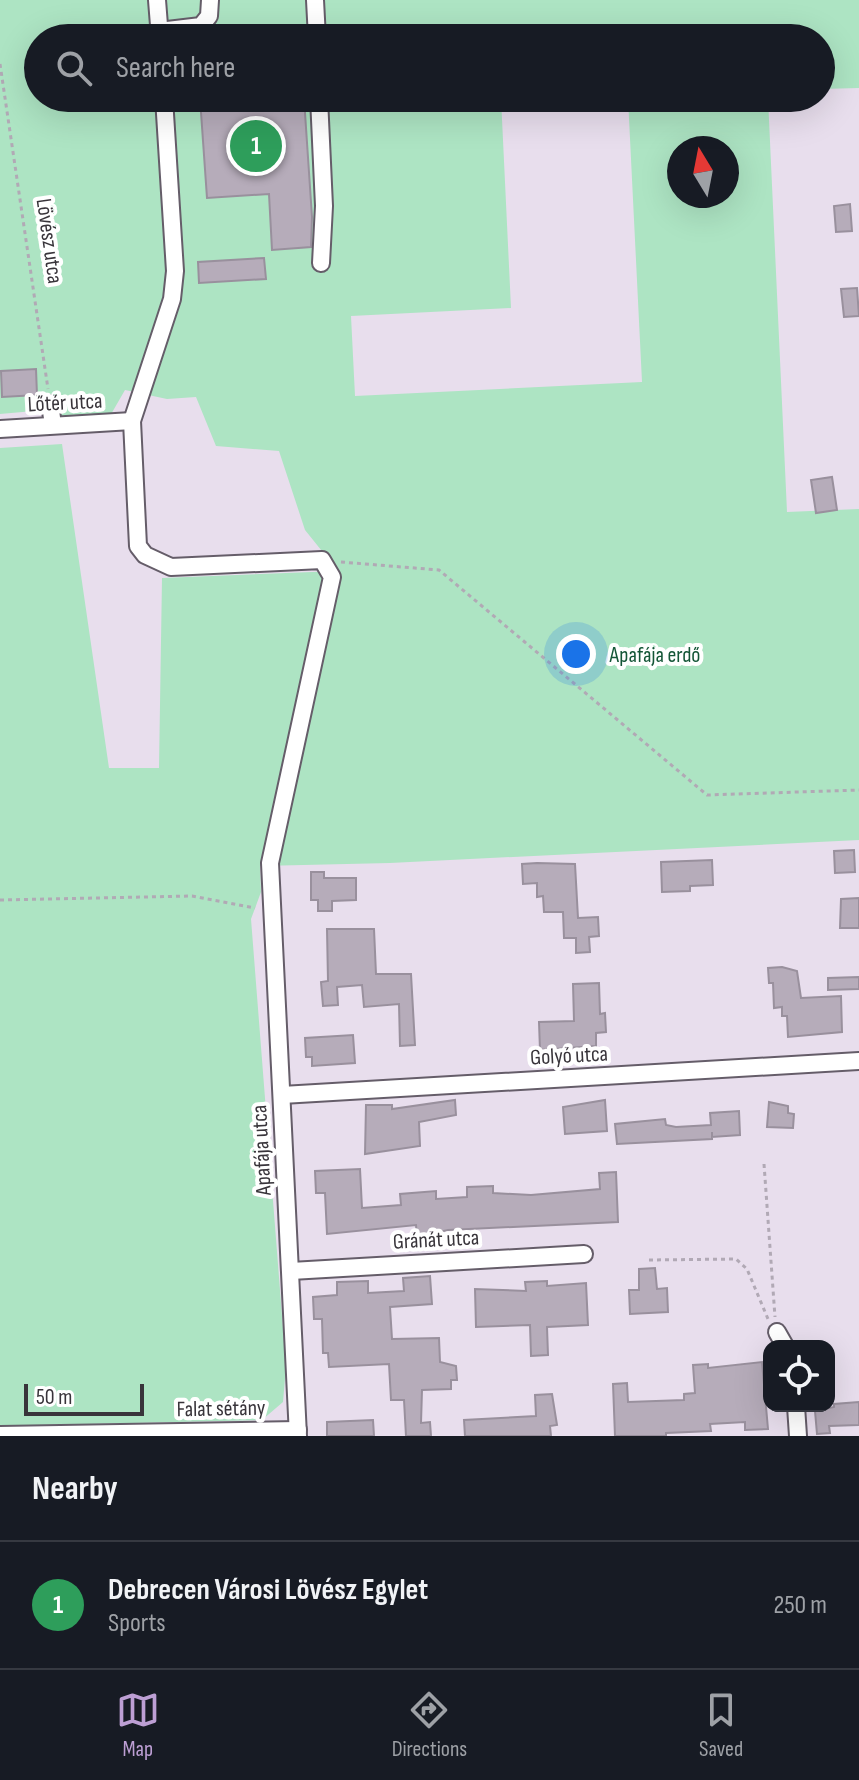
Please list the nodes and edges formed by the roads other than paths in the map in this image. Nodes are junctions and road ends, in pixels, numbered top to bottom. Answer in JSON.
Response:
{"nodes":[{"id":1,"x":157,"y":0,"type":"edge"},
{"id":2,"x":210,"y":0,"type":"edge"},
{"id":3,"x":315,"y":0,"type":"edge"},
{"id":4,"x":159,"y":24,"type":"edge"},
{"id":5,"x":203,"y":24,"type":"edge"},
{"id":6,"x":316,"y":24,"type":"edge"},
{"id":7,"x":165,"y":112,"type":"edge"},
{"id":8,"x":320,"y":112,"type":"edge"},
{"id":9,"x":321,"y":263,"type":"dead end"},
{"id":10,"x":50,"y":404,"type":"road end"},
{"id":11,"x":132,"y":421,"type":"junction"},
{"id":12,"x":53,"y":425,"type":"junction"},
{"id":13,"x":0,"y":429,"type":"edge"},
{"id":14,"x":859,"y":1061,"type":"edge"},
{"id":15,"x":282,"y":1095,"type":"junction"},
{"id":16,"x":584,"y":1254,"type":"dead end"},
{"id":17,"x":291,"y":1271,"type":"junction"},
{"id":18,"x":796,"y":1412,"type":"edge"},
{"id":19,"x":298,"y":1433,"type":"edge"},
{"id":20,"x":0,"y":1435,"type":"edge"},
{"id":21,"x":798,"y":1436,"type":"edge"}],
"edges":[{"from":1,"to":4,"type":"street"},
{"from":2,"to":5,"type":"street"},
{"from":3,"to":6,"type":"street"},
{"from":7,"to":11,"type":"street"},
{"from":8,"to":9,"type":"street"},
{"from":10,"to":12,"type":"street"},
{"from":11,"to":12,"type":"street","name":"Lőtér utca"},
{"from":11,"to":15,"type":"street","name":"Apafája utca"},
{"from":12,"to":13,"type":"street","name":"Lőtér utca"},
{"from":14,"to":15,"type":"street","name":"Golyó utca"},
{"from":15,"to":17,"type":"street","name":"Apafája utca"},
{"from":16,"to":17,"type":"street","name":"Gránát utca"},
{"from":17,"to":19,"type":"street","name":"Apafája utca"},
{"from":18,"to":21,"type":"street"},
{"from":19,"to":20,"type":"street","name":"Falat sétány"}]}
